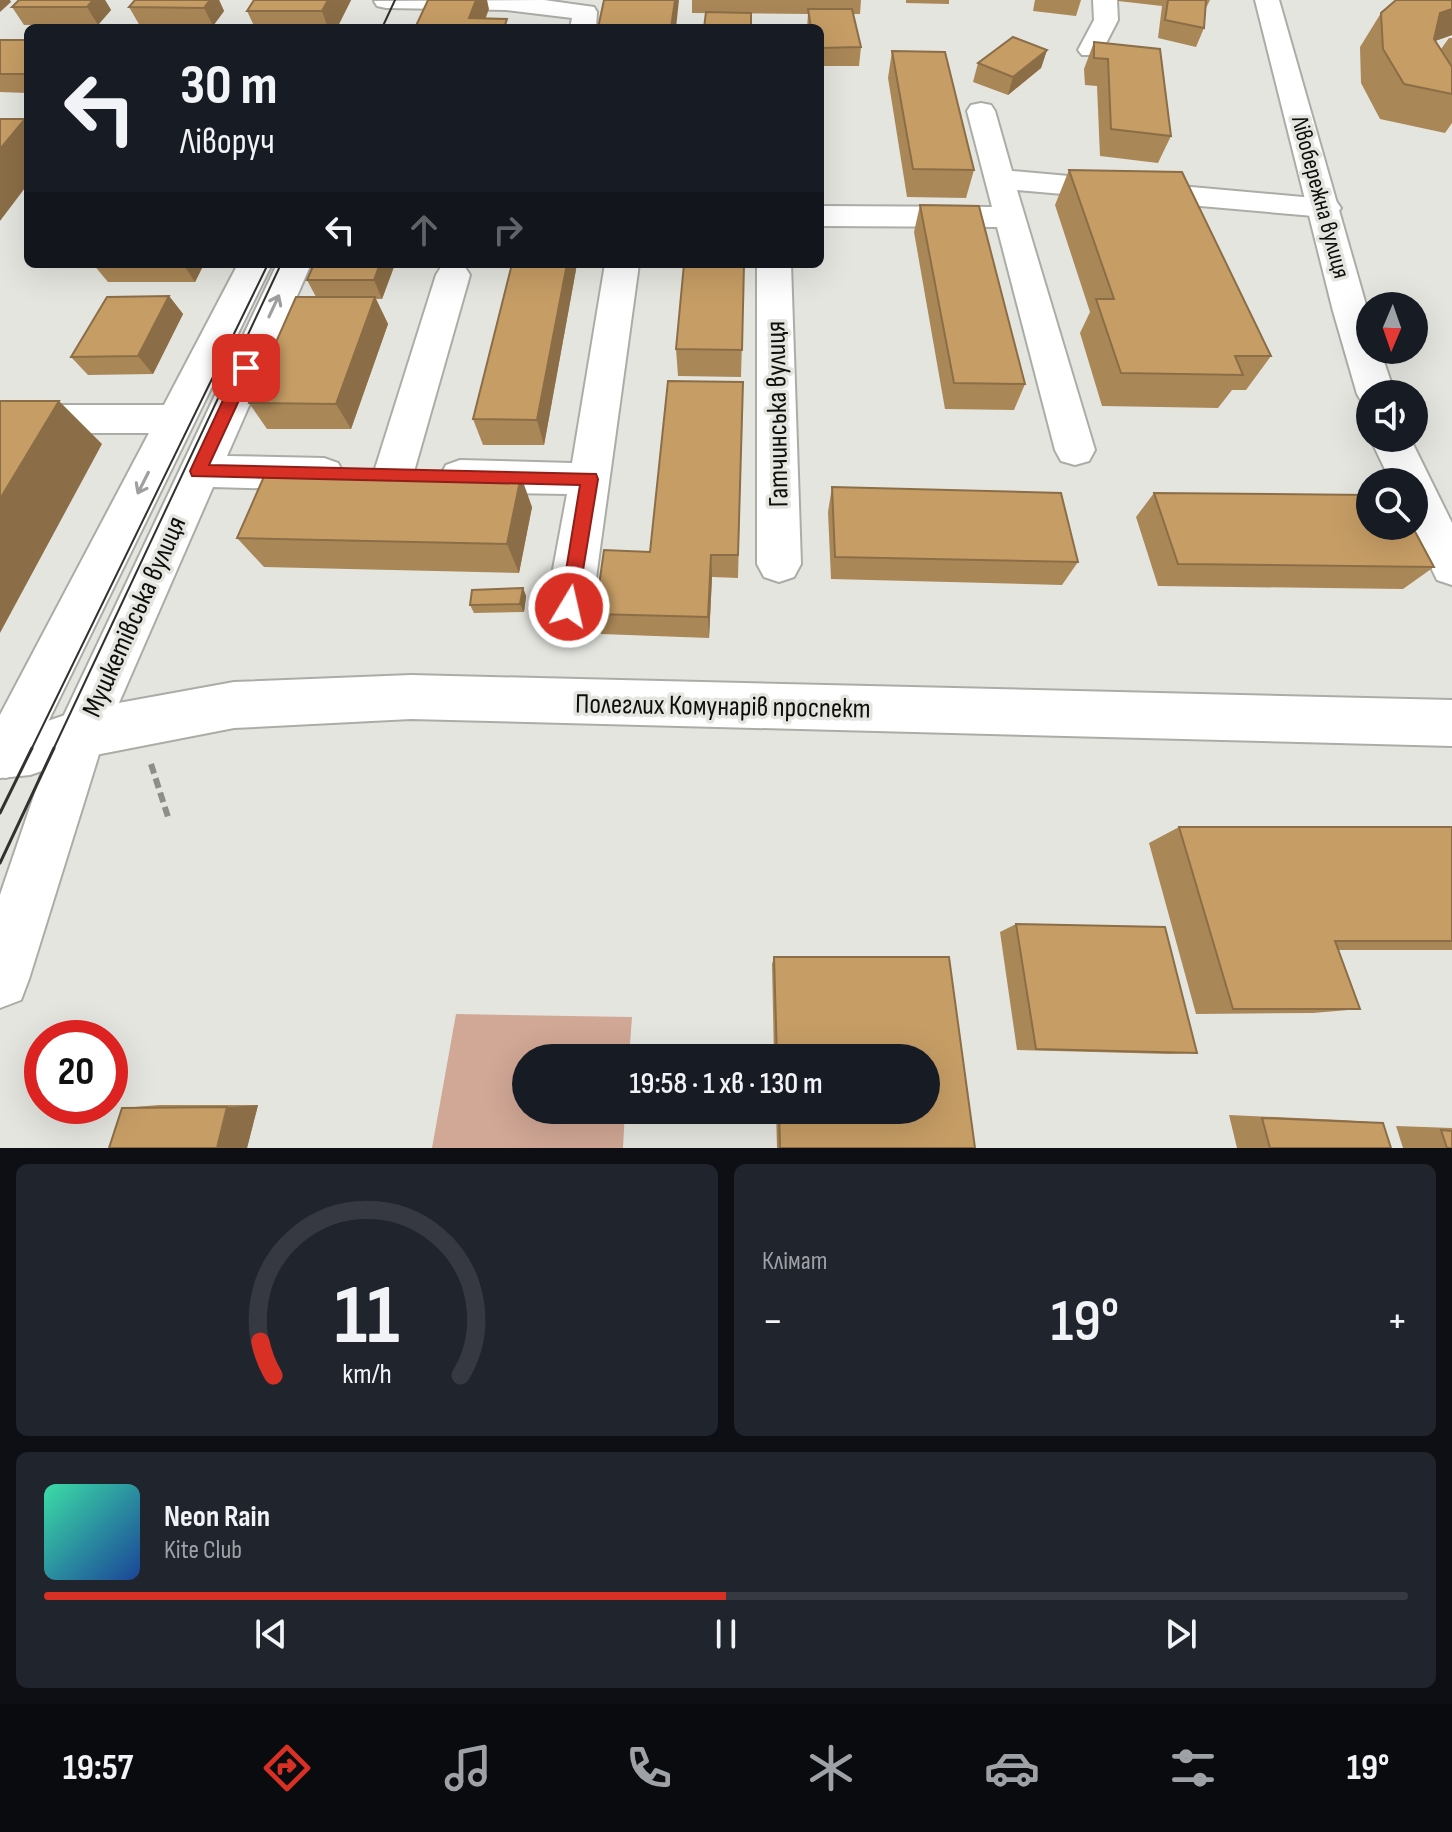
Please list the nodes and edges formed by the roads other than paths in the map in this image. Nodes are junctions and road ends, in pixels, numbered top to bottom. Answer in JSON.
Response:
{"nodes":[{"id":1,"x":1105,"y":0,"type":"edge"},
{"id":2,"x":1267,"y":0,"type":"edge"},
{"id":3,"x":387,"y":1,"type":"edge"},
{"id":4,"x":376,"y":24,"type":"edge"},
{"id":5,"x":584,"y":24,"type":"edge"},
{"id":6,"x":1091,"y":50,"type":"edge"},
{"id":7,"x":981,"y":111,"type":"dead end"},
{"id":8,"x":999,"y":179,"type":"junction"},
{"id":9,"x":1325,"y":208,"type":"junction"},
{"id":10,"x":824,"y":216,"type":"edge"},
{"id":11,"x":1010,"y":217,"type":"junction"},
{"id":12,"x":253,"y":268,"type":"edge"},
{"id":13,"x":292,"y":268,"type":"edge"},
{"id":14,"x":621,"y":268,"type":"edge"},
{"id":15,"x":774,"y":268,"type":"edge"},
{"id":16,"x":453,"y":275,"type":"dead end"},
{"id":17,"x":1372,"y":380,"type":"edge"},
{"id":18,"x":0,"y":419,"type":"edge"},
{"id":19,"x":176,"y":419,"type":"junction"},
{"id":20,"x":1075,"y":450,"type":"dead end"},
{"id":21,"x":198,"y":471,"type":"junction"},
{"id":22,"x":393,"y":475,"type":"junction"},
{"id":23,"x":590,"y":479,"type":"junction"},
{"id":24,"x":1428,"y":517,"type":"edge"},
{"id":25,"x":779,"y":564,"type":"dead end"},
{"id":26,"x":1452,"y":567,"type":"edge"},
{"id":27,"x":569,"y":607,"type":"dead end"},
{"id":28,"x":1452,"y":723,"type":"edge"},
{"id":29,"x":80,"y":734,"type":"junction"},
{"id":30,"x":3,"y":754,"type":"edge"},
{"id":31,"x":0,"y":979,"type":"edge"}],
"edges":[{"from":1,"to":6,"type":"main road"},
{"from":2,"to":9,"type":"main road","name":"Лівобережна вулиця"},
{"from":3,"to":4,"type":"main road"},
{"from":3,"to":5,"type":"main road"},
{"from":7,"to":8,"type":"main road"},
{"from":8,"to":9,"type":"main road"},
{"from":8,"to":11,"type":"main road"},
{"from":9,"to":17,"type":"main road","name":"Лівобережна вулиця"},
{"from":10,"to":11,"type":"main road"},
{"from":11,"to":20,"type":"main road"},
{"from":12,"to":19,"type":"main road","name":"Мушкетівська вулиця"},
{"from":21,"to":13,"type":"main road","name":"Мушкетівська вулиця","one_way":true},
{"from":14,"to":23,"type":"main road"},
{"from":15,"to":25,"type":"main road","name":"Гатчинська вулиця"},
{"from":16,"to":22,"type":"main road"},
{"from":18,"to":19,"type":"main road"},
{"from":19,"to":30,"type":"main road","name":"Мушкетівська вулиця","one_way":true},
{"from":21,"to":22,"type":"main road"},
{"from":21,"to":29,"type":"main road","name":"Мушкетівська вулиця"},
{"from":22,"to":23,"type":"main road"},
{"from":23,"to":27,"type":"main road"},
{"from":24,"to":26,"type":"main road"},
{"from":28,"to":29,"type":"main road","name":"Полеглих Комунарів проспект"},
{"from":29,"to":30,"type":"main road","name":"Полеглих Комунарів проспект"},
{"from":29,"to":31,"type":"main road","name":"Мушкетівська вулиця"}]}
